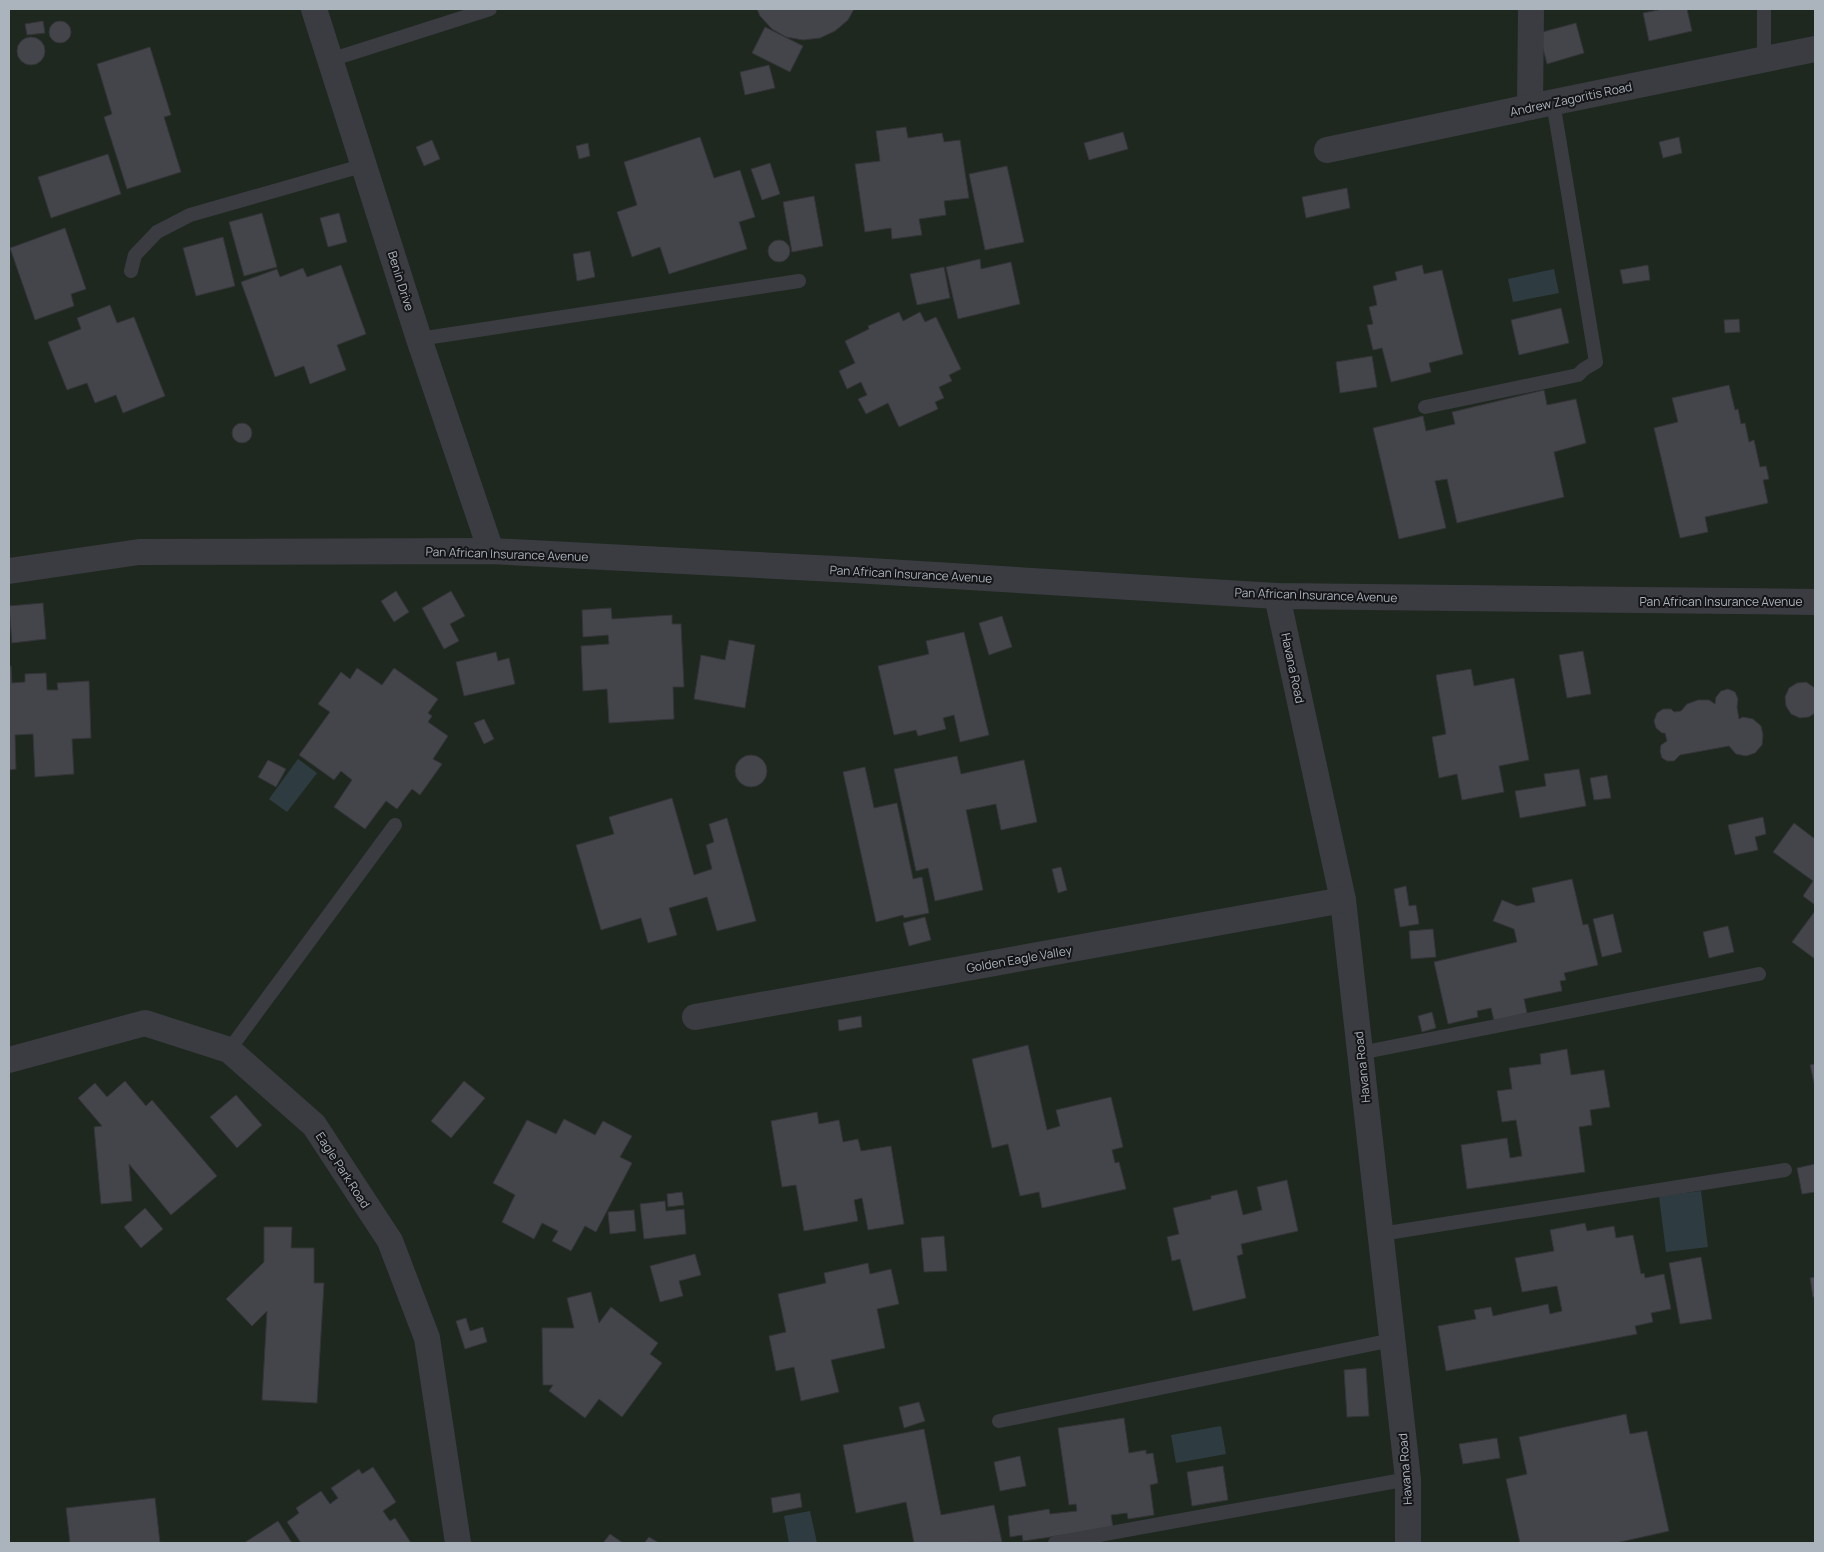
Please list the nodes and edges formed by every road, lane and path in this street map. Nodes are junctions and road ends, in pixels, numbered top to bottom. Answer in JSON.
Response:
{"nodes":[{"id":1,"x":314,"y":9,"type":"edge"},
{"id":2,"x":490,"y":9,"type":"edge"},
{"id":3,"x":1532,"y":9,"type":"edge"},
{"id":4,"x":1764,"y":9,"type":"edge"},
{"id":5,"x":1815,"y":49,"type":"edge"},
{"id":6,"x":1764,"y":59,"type":"junction"},
{"id":7,"x":330,"y":60,"type":"junction"},
{"id":8,"x":1542,"y":104,"type":"junction"},
{"id":9,"x":1327,"y":150,"type":"dead end"},
{"id":10,"x":365,"y":165,"type":"junction"},
{"id":11,"x":131,"y":271,"type":"dead end"},
{"id":12,"x":799,"y":281,"type":"dead end"},
{"id":13,"x":419,"y":339,"type":"junction"},
{"id":14,"x":1425,"y":407,"type":"dead end"},
{"id":15,"x":492,"y":551,"type":"junction"},
{"id":16,"x":9,"y":571,"type":"edge"},
{"id":17,"x":1277,"y":596,"type":"junction"},
{"id":18,"x":1815,"y":602,"type":"edge"},
{"id":19,"x":395,"y":825,"type":"dead end"},
{"id":20,"x":1343,"y":900,"type":"junction"},
{"id":21,"x":1760,"y":974,"type":"dead end"},
{"id":22,"x":695,"y":1017,"type":"dead end"},
{"id":23,"x":229,"y":1050,"type":"junction"},
{"id":24,"x":1360,"y":1053,"type":"junction"},
{"id":25,"x":9,"y":1060,"type":"edge"},
{"id":26,"x":1784,"y":1170,"type":"dead end"},
{"id":27,"x":1381,"y":1234,"type":"junction"},
{"id":28,"x":1392,"y":1340,"type":"junction"},
{"id":29,"x":999,"y":1421,"type":"dead end"},
{"id":30,"x":1408,"y":1479,"type":"junction"},
{"id":31,"x":458,"y":1543,"type":"edge"},
{"id":32,"x":1055,"y":1543,"type":"edge"},
{"id":33,"x":1408,"y":1543,"type":"edge"}],
"edges":[{"from":1,"to":7,"type":"street","name":"Benin Drive"},
{"from":2,"to":7,"type":"lane"},
{"from":3,"to":8,"type":"street"},
{"from":4,"to":6,"type":"lane"},
{"from":5,"to":6,"type":"street","name":"Andrew Zagoritis Road"},
{"from":6,"to":8,"type":"street","name":"Andrew Zagoritis Road"},
{"from":7,"to":10,"type":"street","name":"Benin Drive"},
{"from":8,"to":9,"type":"street","name":"Andrew Zagoritis Road"},
{"from":8,"to":14,"type":"lane"},
{"from":10,"to":11,"type":"lane"},
{"from":10,"to":13,"type":"street","name":"Benin Drive"},
{"from":12,"to":13,"type":"lane"},
{"from":13,"to":15,"type":"street","name":"Benin Drive"},
{"from":15,"to":16,"type":"street","name":"Pan African Insurance Avenue"},
{"from":15,"to":17,"type":"street","name":"Pan African Insurance Avenue"},
{"from":17,"to":18,"type":"street","name":"Pan African Insurance Avenue"},
{"from":17,"to":20,"type":"street","name":"Havana Road"},
{"from":19,"to":23,"type":"lane"},
{"from":20,"to":22,"type":"street","name":"Golden Eagle Valley"},
{"from":20,"to":24,"type":"street","name":"Havana Road"},
{"from":21,"to":24,"type":"lane"},
{"from":23,"to":25,"type":"street","name":"Eagle Park Road"},
{"from":23,"to":31,"type":"street","name":"Eagle Park Road"},
{"from":24,"to":27,"type":"street","name":"Havana Road"},
{"from":26,"to":27,"type":"lane"},
{"from":27,"to":28,"type":"street","name":"Havana Road"},
{"from":28,"to":29,"type":"lane"},
{"from":28,"to":30,"type":"street","name":"Havana Road"},
{"from":30,"to":32,"type":"lane"},
{"from":30,"to":33,"type":"street","name":"Havana Road"}]}
